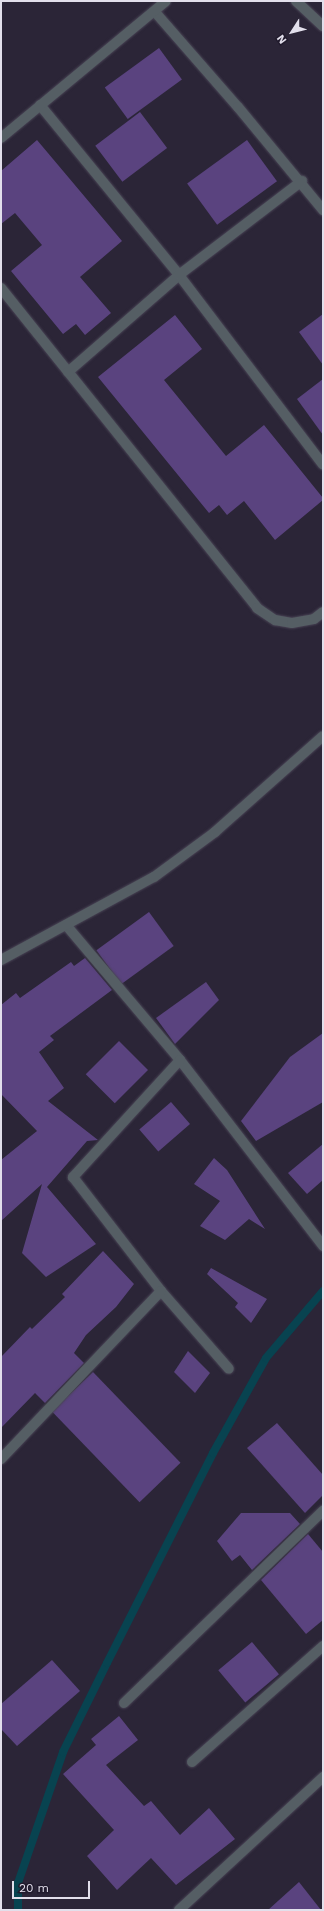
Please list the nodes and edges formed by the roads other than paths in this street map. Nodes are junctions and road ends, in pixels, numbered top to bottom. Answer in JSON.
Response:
{"nodes":[{"id":1,"x":166,"y":1,"type":"edge"},
{"id":2,"x":296,"y":1,"type":"edge"},
{"id":3,"x":154,"y":12,"type":"junction"},
{"id":4,"x":323,"y":26,"type":"edge"},
{"id":5,"x":40,"y":105,"type":"junction"},
{"id":6,"x":1,"y":138,"type":"edge"},
{"id":7,"x":302,"y":181,"type":"junction"},
{"id":8,"x":323,"y":210,"type":"edge"},
{"id":9,"x":179,"y":275,"type":"junction"},
{"id":10,"x":1,"y":288,"type":"edge"},
{"id":11,"x":68,"y":372,"type":"junction"},
{"id":12,"x":323,"y":465,"type":"edge"},
{"id":13,"x":323,"y":612,"type":"edge"},
{"id":14,"x":323,"y":736,"type":"edge"},
{"id":15,"x":66,"y":925,"type":"junction"},
{"id":16,"x":1,"y":960,"type":"edge"},
{"id":17,"x":180,"y":1060,"type":"junction"},
{"id":18,"x":323,"y":1246,"type":"edge"},
{"id":19,"x":161,"y":1291,"type":"junction"},
{"id":20,"x":229,"y":1369,"type":"dead end"},
{"id":21,"x":1,"y":1459,"type":"edge"},
{"id":22,"x":323,"y":1511,"type":"edge"},
{"id":23,"x":323,"y":1646,"type":"edge"},
{"id":24,"x":124,"y":1704,"type":"dead end"},
{"id":25,"x":192,"y":1762,"type":"dead end"},
{"id":26,"x":323,"y":1777,"type":"edge"},
{"id":27,"x":179,"y":1910,"type":"edge"}],
"edges":[{"from":1,"to":3,"type":"street"},
{"from":2,"to":4,"type":"street"},
{"from":3,"to":5,"type":"street"},
{"from":3,"to":7,"type":"street"},
{"from":5,"to":6,"type":"street"},
{"from":5,"to":9,"type":"street"},
{"from":7,"to":8,"type":"street"},
{"from":7,"to":9,"type":"street"},
{"from":9,"to":11,"type":"street"},
{"from":9,"to":12,"type":"street"},
{"from":10,"to":11,"type":"street"},
{"from":11,"to":13,"type":"street"},
{"from":14,"to":15,"type":"street"},
{"from":15,"to":16,"type":"street"},
{"from":15,"to":17,"type":"street"},
{"from":17,"to":18,"type":"street"},
{"from":17,"to":19,"type":"street"},
{"from":19,"to":20,"type":"street"},
{"from":19,"to":21,"type":"street"},
{"from":22,"to":24,"type":"street"},
{"from":23,"to":25,"type":"street"},
{"from":26,"to":27,"type":"street"}]}
